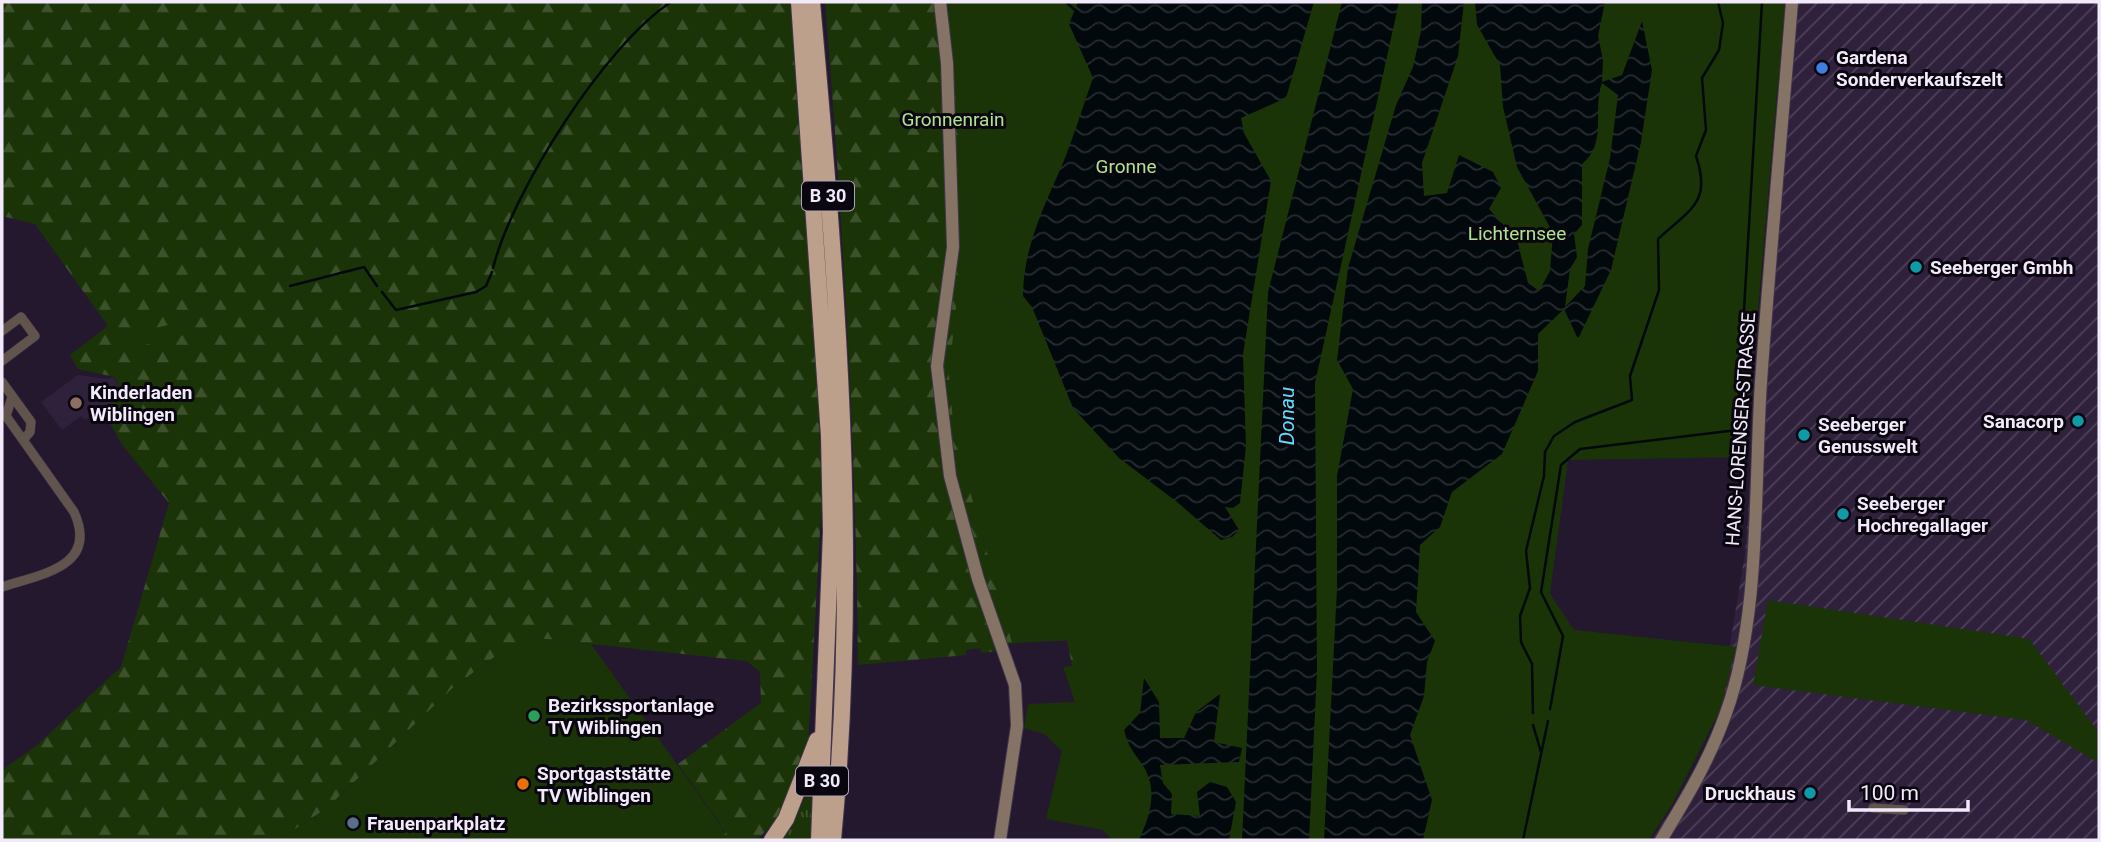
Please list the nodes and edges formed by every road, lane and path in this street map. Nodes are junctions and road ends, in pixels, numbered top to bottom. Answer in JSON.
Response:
{"nodes":[{"id":1,"x":799,"y":2,"type":"edge"},
{"id":2,"x":812,"y":2,"type":"edge"},
{"id":3,"x":940,"y":2,"type":"edge"},
{"id":4,"x":1793,"y":2,"type":"edge"},
{"id":5,"x":2,"y":331,"type":"edge"},
{"id":6,"x":2,"y":361,"type":"edge"},
{"id":7,"x":2,"y":382,"type":"edge"},
{"id":8,"x":12,"y":397,"type":"junction"},
{"id":9,"x":23,"y":440,"type":"junction"},
{"id":10,"x":2,"y":587,"type":"edge"},
{"id":11,"x":824,"y":721,"type":"junction"},
{"id":12,"x":1873,"y":808,"type":"dead end"},
{"id":13,"x":1904,"y":810,"type":"dead end"},
{"id":14,"x":836,"y":814,"type":"junction"},
{"id":15,"x":772,"y":840,"type":"edge"},
{"id":16,"x":819,"y":840,"type":"edge"},
{"id":17,"x":833,"y":840,"type":"edge"},
{"id":18,"x":839,"y":840,"type":"edge"},
{"id":19,"x":1000,"y":840,"type":"edge"},
{"id":20,"x":1661,"y":840,"type":"edge"}],
"edges":[{"from":1,"to":11,"type":"highway","number":"B 30"},
{"from":2,"to":14,"type":"highway","number":"B 30"},
{"from":3,"to":19,"type":"street"},
{"from":4,"to":20,"type":"street","name":"HANS-LORENSER-STRASSE"},
{"from":5,"to":6,"type":"street"},
{"from":7,"to":8,"type":"street"},
{"from":8,"to":9,"type":"street"},
{"from":8,"to":9,"type":"street"},
{"from":9,"to":10,"type":"street"},
{"from":11,"to":15,"type":"highway"},
{"from":11,"to":16,"type":"highway","number":"B 30"},
{"from":12,"to":13,"type":"street"},
{"from":14,"to":17,"type":"highway","number":"B 30"},
{"from":14,"to":18,"type":"highway"}]}
